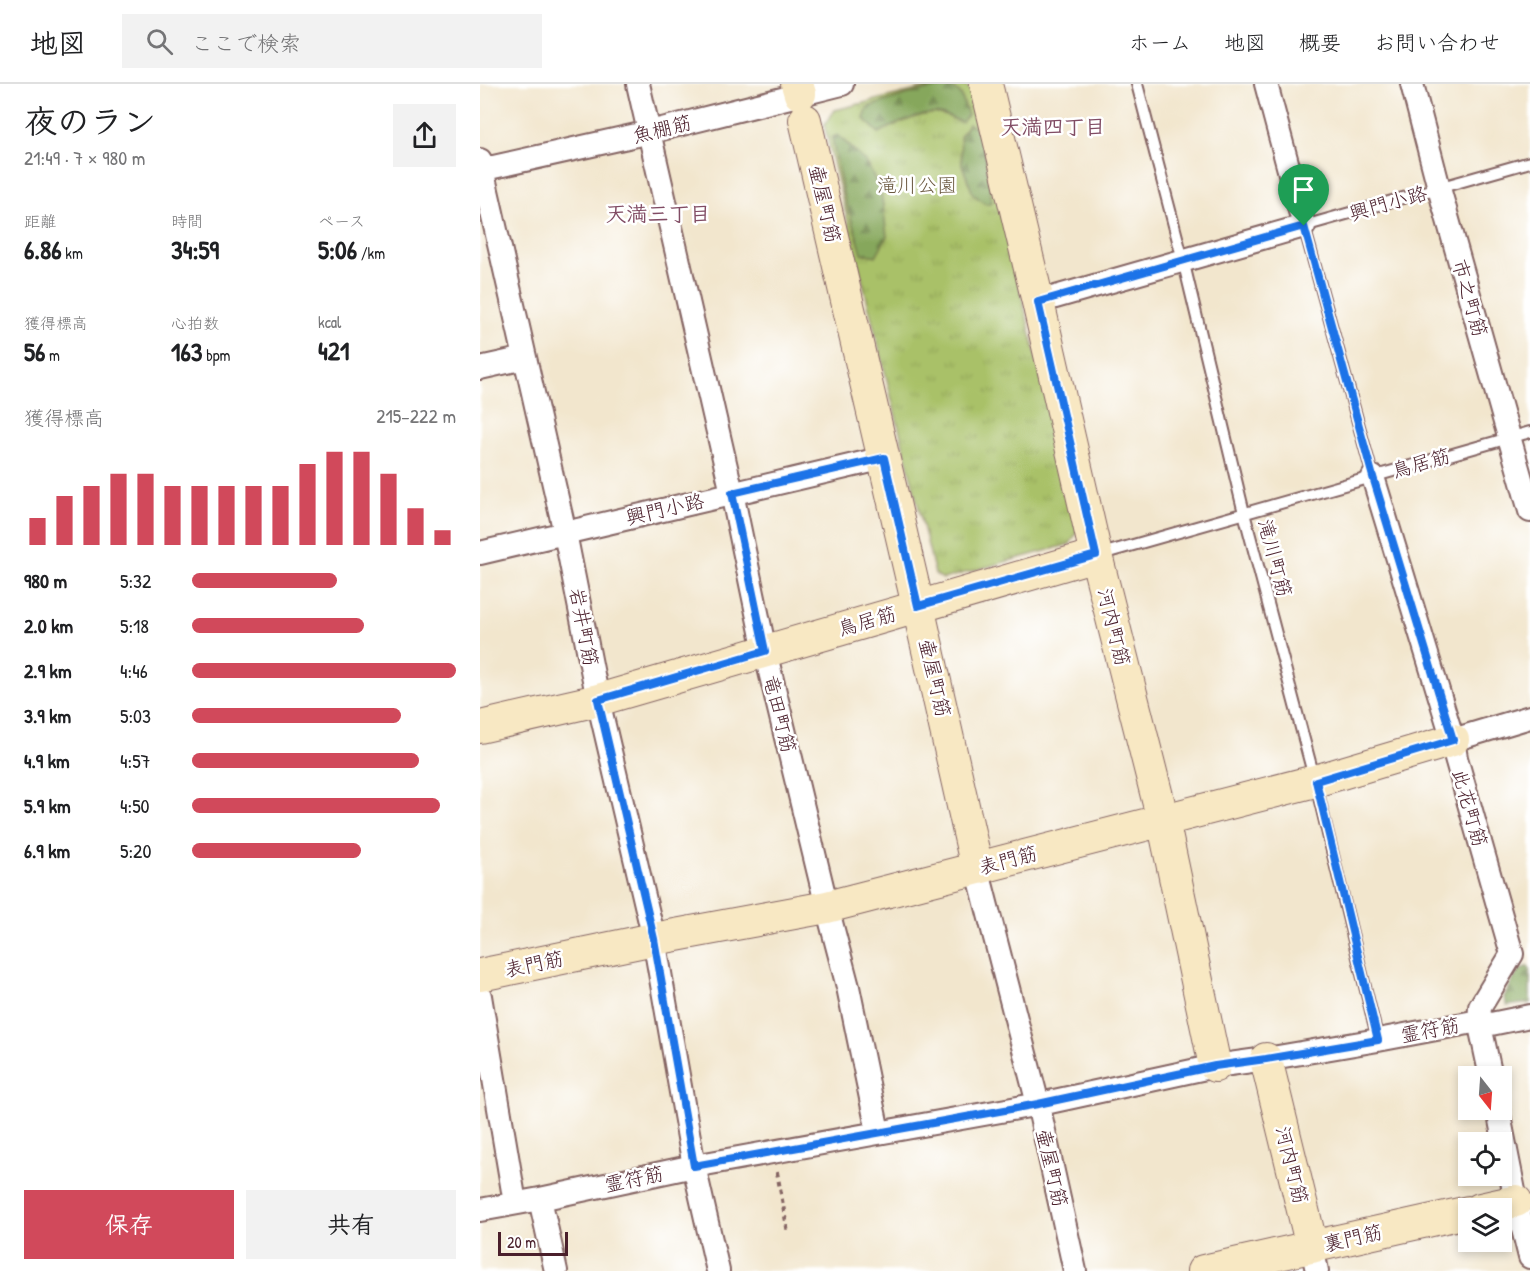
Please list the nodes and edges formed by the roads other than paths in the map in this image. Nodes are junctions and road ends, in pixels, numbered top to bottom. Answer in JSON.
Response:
{"nodes":[{"id":1,"x":638,"y":84,"type":"edge"},
{"id":2,"x":842,"y":84,"type":"edge"},
{"id":3,"x":986,"y":84,"type":"edge"},
{"id":4,"x":1137,"y":84,"type":"edge"},
{"id":5,"x":1266,"y":84,"type":"edge"},
{"id":6,"x":1412,"y":84,"type":"edge"},
{"id":7,"x":801,"y":99,"type":"edge"},
{"id":8,"x":650,"y":132,"type":"junction"},
{"id":9,"x":1530,"y":162,"type":"edge"},
{"id":10,"x":481,"y":167,"type":"edge"},
{"id":11,"x":1439,"y":188,"type":"junction"},
{"id":12,"x":1304,"y":226,"type":"junction"},
{"id":13,"x":1183,"y":260,"type":"junction"},
{"id":14,"x":1038,"y":302,"type":"junction"},
{"id":15,"x":525,"y":358,"type":"junction"},
{"id":16,"x":480,"y":368,"type":"edge"},
{"id":17,"x":1520,"y":435,"type":"edge"},
{"id":18,"x":884,"y":458,"type":"junction"},
{"id":19,"x":1373,"y":477,"type":"junction"},
{"id":20,"x":732,"y":493,"type":"junction"},
{"id":21,"x":1530,"y":511,"type":"edge"},
{"id":22,"x":1244,"y":513,"type":"junction"},
{"id":23,"x":565,"y":533,"type":"junction"},
{"id":24,"x":480,"y":554,"type":"edge"},
{"id":25,"x":1096,"y":555,"type":"junction"},
{"id":26,"x":918,"y":606,"type":"junction"},
{"id":27,"x":765,"y":651,"type":"junction"},
{"id":28,"x":598,"y":700,"type":"junction"},
{"id":29,"x":1530,"y":717,"type":"edge"},
{"id":30,"x":480,"y":728,"type":"edge"},
{"id":31,"x":1453,"y":740,"type":"junction"},
{"id":32,"x":1316,"y":781,"type":"junction"},
{"id":33,"x":1162,"y":820,"type":"junction"},
{"id":34,"x":977,"y":868,"type":"junction"},
{"id":35,"x":827,"y":907,"type":"junction"},
{"id":36,"x":654,"y":939,"type":"junction"},
{"id":37,"x":480,"y":975,"type":"edge"},
{"id":38,"x":480,"y":996,"type":"edge"},
{"id":39,"x":1530,"y":1016,"type":"edge"},
{"id":40,"x":1479,"y":1021,"type":"junction"},
{"id":41,"x":1378,"y":1040,"type":"junction"},
{"id":42,"x":1266,"y":1059,"type":"junction"},
{"id":43,"x":1215,"y":1066,"type":"junction"},
{"id":44,"x":1489,"y":1066,"type":"edge"},
{"id":45,"x":1038,"y":1104,"type":"junction"},
{"id":46,"x":1500,"y":1120,"type":"edge"},
{"id":47,"x":878,"y":1132,"type":"junction"},
{"id":48,"x":694,"y":1166,"type":"junction"},
{"id":49,"x":540,"y":1199,"type":"junction"},
{"id":50,"x":1516,"y":1201,"type":"junction"},
{"id":51,"x":1512,"y":1202,"type":"edge"},
{"id":52,"x":515,"y":1203,"type":"junction"},
{"id":53,"x":480,"y":1210,"type":"edge"},
{"id":54,"x":1458,"y":1215,"type":"edge"},
{"id":55,"x":1528,"y":1243,"type":"edge"},
{"id":56,"x":1315,"y":1259,"type":"edge"},
{"id":57,"x":556,"y":1271,"type":"edge"},
{"id":58,"x":718,"y":1271,"type":"edge"},
{"id":59,"x":1075,"y":1271,"type":"edge"},
{"id":60,"x":1203,"y":1271,"type":"edge"}],
"edges":[{"from":1,"to":8,"type":"street","name":"竜田町筋"},
{"from":2,"to":7,"type":"street","name":"魚棚筋"},
{"from":3,"to":14,"type":"street","name":"河内町筋"},
{"from":4,"to":13,"type":"lane","name":"滝川町筋"},
{"from":5,"to":12,"type":"street","name":"此花町筋"},
{"from":6,"to":11,"type":"street","name":"市之町筋"},
{"from":7,"to":8,"type":"street","name":"魚棚筋"},
{"from":7,"to":18,"type":"street","name":"壷屋町筋"},
{"from":8,"to":10,"type":"street","name":"魚棚筋"},
{"from":8,"to":20,"type":"street","name":"竜田町筋"},
{"from":9,"to":11,"type":"lane","name":"興門小路"},
{"from":10,"to":15,"type":"street","name":"岩井町筋"},
{"from":11,"to":12,"type":"lane","name":"興門小路"},
{"from":11,"to":17,"type":"street","name":"市之町筋"},
{"from":12,"to":13,"type":"street","name":"興門小路"},
{"from":12,"to":19,"type":"lane","name":"此花町筋"},
{"from":13,"to":14,"type":"street","name":"興門小路"},
{"from":13,"to":22,"type":"lane","name":"滝川町筋"},
{"from":14,"to":25,"type":"street","name":"河内町筋"},
{"from":15,"to":16,"type":"street"},
{"from":15,"to":23,"type":"street","name":"岩井町筋"},
{"from":17,"to":19,"type":"lane","name":"鳥居筋"},
{"from":17,"to":21,"type":"street","name":"市之町筋"},
{"from":18,"to":20,"type":"street","name":"興門小路"},
{"from":18,"to":26,"type":"street","name":"壷屋町筋"},
{"from":19,"to":22,"type":"lane","name":"鳥居筋"},
{"from":19,"to":31,"type":"street","name":"此花町筋"},
{"from":20,"to":23,"type":"street","name":"興門小路"},
{"from":20,"to":27,"type":"street","name":"竜田町筋"},
{"from":22,"to":25,"type":"lane","name":"鳥居筋"},
{"from":22,"to":32,"type":"lane","name":"滝川町筋"},
{"from":23,"to":24,"type":"street","name":"興門小路"},
{"from":23,"to":28,"type":"street","name":"岩井町筋"},
{"from":25,"to":26,"type":"street","name":"鳥居筋"},
{"from":25,"to":33,"type":"street","name":"河内町筋"},
{"from":26,"to":27,"type":"street","name":"鳥居筋"},
{"from":26,"to":34,"type":"street","name":"壷屋町筋"},
{"from":27,"to":28,"type":"street","name":"鳥居筋"},
{"from":27,"to":35,"type":"street","name":"竜田町筋"},
{"from":28,"to":30,"type":"street","name":"鳥居筋"},
{"from":28,"to":36,"type":"street","name":"岩井町筋"},
{"from":29,"to":31,"type":"street","name":"表門筋"},
{"from":31,"to":32,"type":"street","name":"表門筋"},
{"from":31,"to":40,"type":"street","name":"此花町筋"},
{"from":32,"to":33,"type":"street","name":"表門筋"},
{"from":32,"to":41,"type":"lane","name":"滝川町筋"},
{"from":33,"to":34,"type":"street","name":"表門筋"},
{"from":33,"to":43,"type":"street","name":"河内町筋"},
{"from":34,"to":35,"type":"street","name":"表門筋"},
{"from":34,"to":45,"type":"street","name":"壷屋町筋"},
{"from":35,"to":36,"type":"street","name":"表門筋"},
{"from":35,"to":47,"type":"street","name":"竜田町筋"},
{"from":36,"to":37,"type":"street","name":"表門筋"},
{"from":36,"to":48,"type":"street","name":"岩井町筋"},
{"from":38,"to":52,"type":"street"},
{"from":39,"to":40,"type":"street","name":"霊符筋"},
{"from":40,"to":41,"type":"street","name":"霊符筋"},
{"from":40,"to":44,"type":"street"},
{"from":41,"to":42,"type":"street","name":"霊符筋"},
{"from":42,"to":43,"type":"street","name":"霊符筋"},
{"from":42,"to":56,"type":"street","name":"河内町筋"},
{"from":43,"to":45,"type":"street","name":"霊符筋"},
{"from":45,"to":47,"type":"street","name":"霊符筋"},
{"from":45,"to":59,"type":"street","name":"壷屋町筋"},
{"from":46,"to":50,"type":"street"},
{"from":47,"to":48,"type":"street","name":"霊符筋"},
{"from":48,"to":49,"type":"street","name":"霊符筋"},
{"from":48,"to":58,"type":"street","name":"岩井町筋"},
{"from":49,"to":52,"type":"street","name":"霊符筋"},
{"from":49,"to":57,"type":"street"},
{"from":50,"to":51,"type":"street"},
{"from":50,"to":55,"type":"street"},
{"from":52,"to":53,"type":"street","name":"霊符筋"},
{"from":54,"to":56,"type":"street","name":"裏門筋"},
{"from":56,"to":60,"type":"street","name":"裏門筋"}]}
